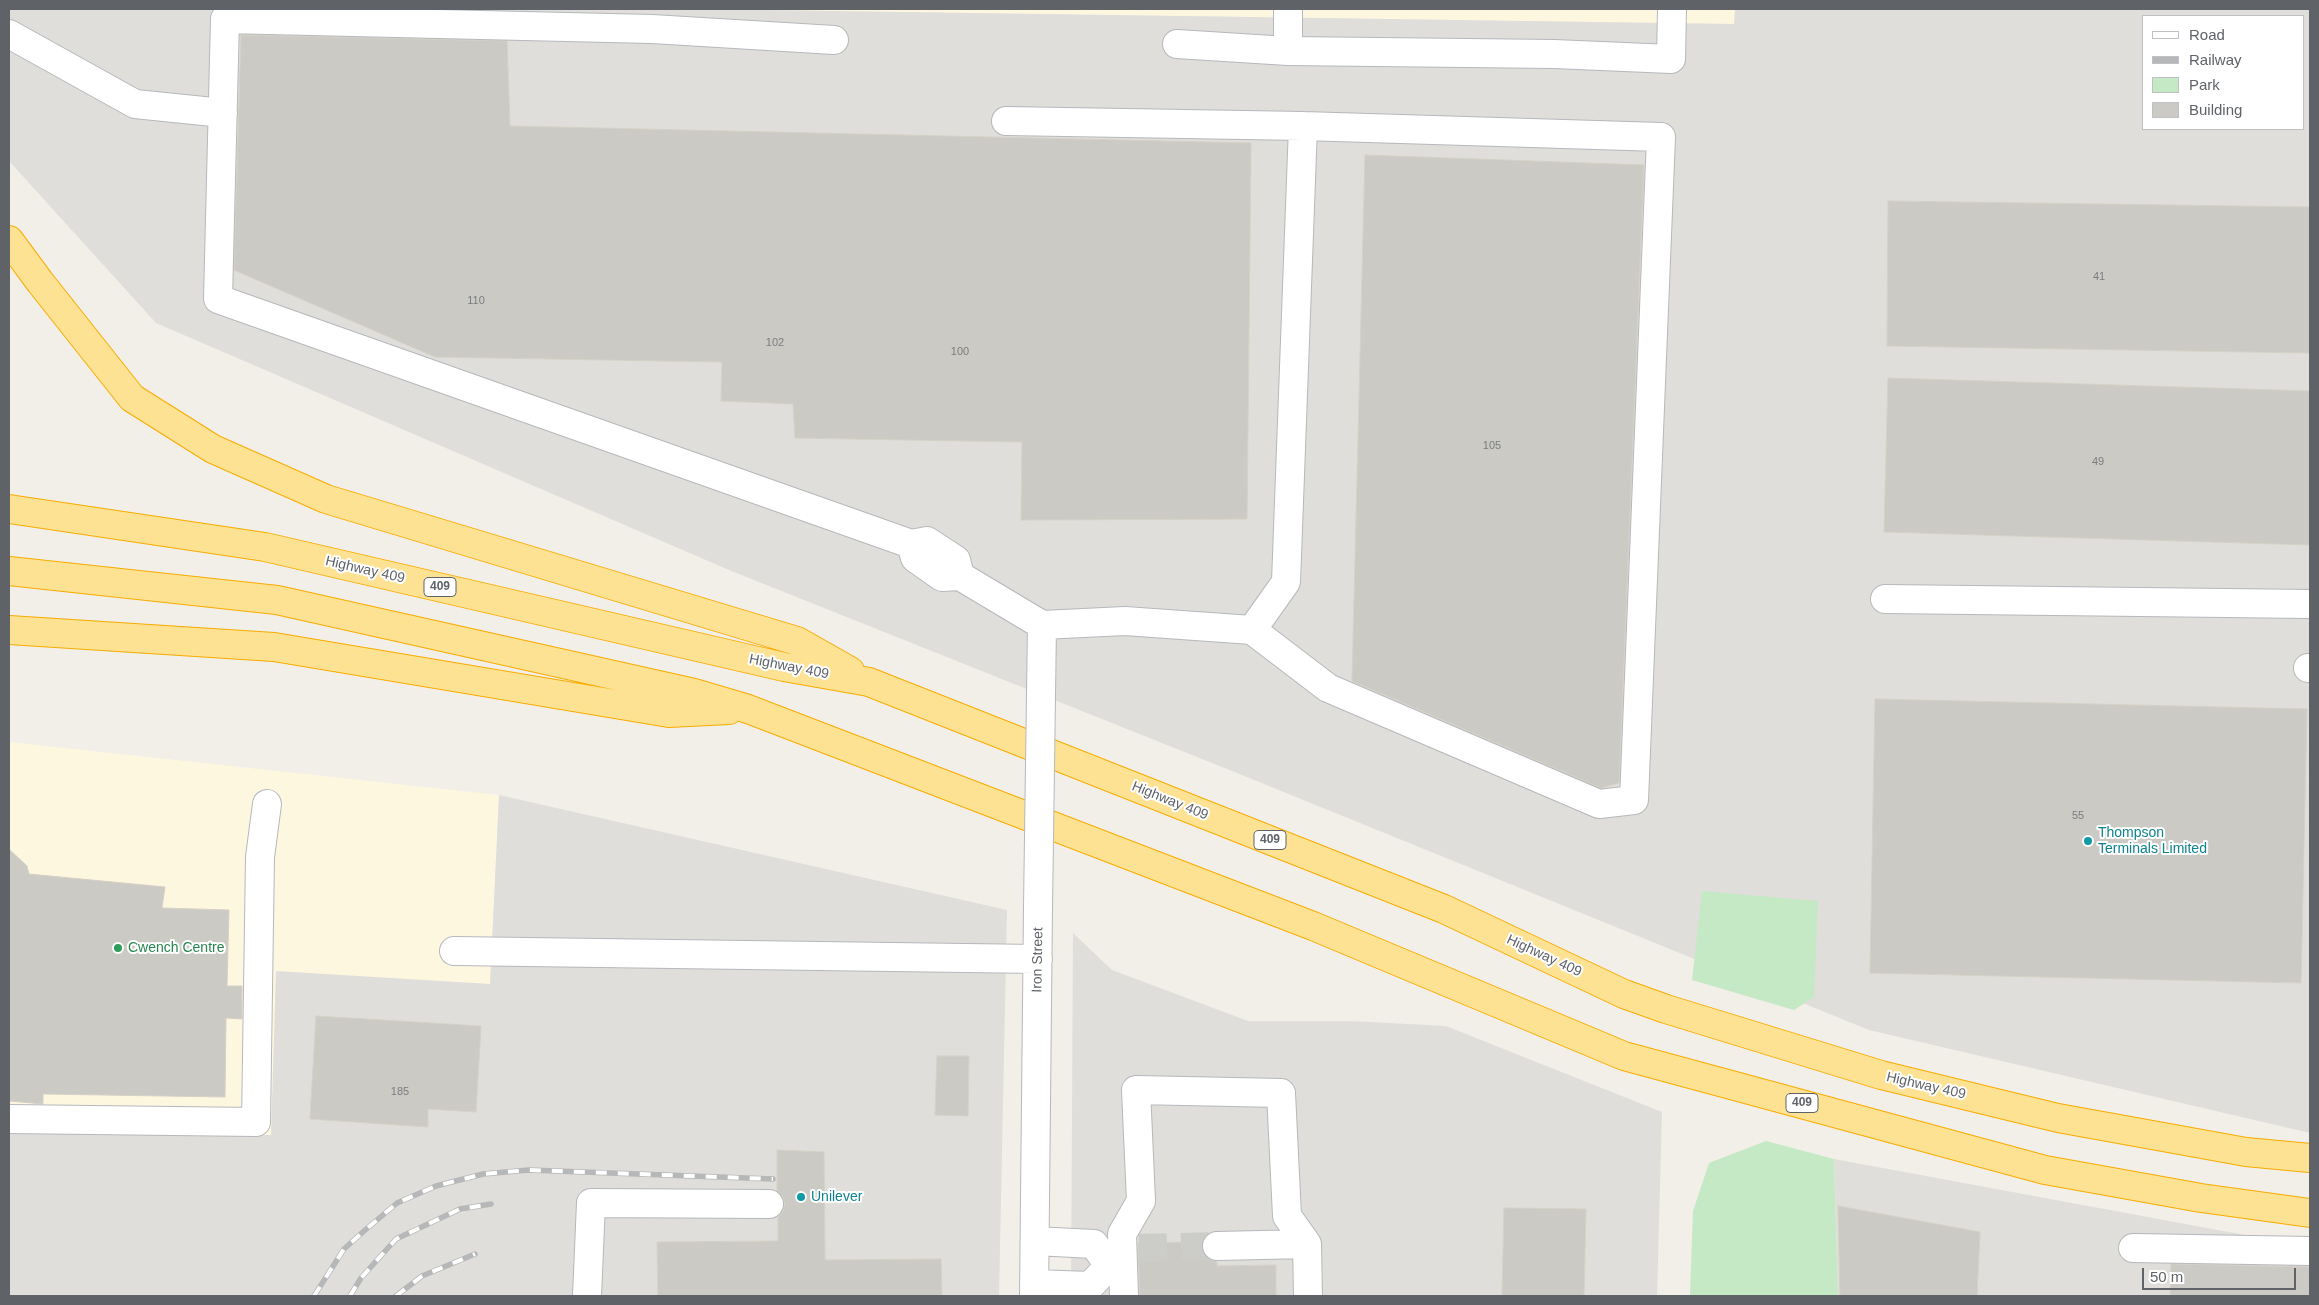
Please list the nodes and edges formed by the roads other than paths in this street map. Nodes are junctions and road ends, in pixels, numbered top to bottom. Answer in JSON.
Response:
{"nodes":[{"id":1,"x":1288,"y":9,"type":"edge"},
{"id":2,"x":1672,"y":9,"type":"edge"},
{"id":3,"x":9,"y":34,"type":"edge"},
{"id":4,"x":834,"y":40,"type":"dead end"},
{"id":5,"x":1177,"y":44,"type":"dead end"},
{"id":6,"x":1288,"y":50,"type":"junction"},
{"id":7,"x":223,"y":113,"type":"junction"},
{"id":8,"x":1006,"y":121,"type":"dead end"},
{"id":9,"x":1303,"y":126,"type":"junction"},
{"id":10,"x":9,"y":240,"type":"edge"},
{"id":11,"x":9,"y":509,"type":"edge"},
{"id":12,"x":9,"y":572,"type":"edge"},
{"id":13,"x":1885,"y":599,"type":"dead end"},
{"id":14,"x":2310,"y":604,"type":"edge"},
{"id":15,"x":1042,"y":625,"type":"junction"},
{"id":16,"x":9,"y":630,"type":"edge"},
{"id":17,"x":1252,"y":630,"type":"junction"},
{"id":18,"x":869,"y":682,"type":"junction"},
{"id":19,"x":748,"y":709,"type":"junction"},
{"id":20,"x":267,"y":804,"type":"dead end"},
{"id":21,"x":454,"y":952,"type":"dead end"},
{"id":22,"x":1038,"y":959,"type":"junction"},
{"id":23,"x":9,"y":1119,"type":"edge"},
{"id":24,"x":2310,"y":1158,"type":"edge"},
{"id":25,"x":769,"y":1204,"type":"dead end"},
{"id":26,"x":2310,"y":1213,"type":"edge"},
{"id":27,"x":1035,"y":1241,"type":"junction"},
{"id":28,"x":1307,"y":1244,"type":"junction"},
{"id":29,"x":1216,"y":1246,"type":"tunnel mouth"},
{"id":30,"x":2133,"y":1248,"type":"dead end"},
{"id":31,"x":2310,"y":1251,"type":"edge"},
{"id":32,"x":1123,"y":1257,"type":"junction"},
{"id":33,"x":1034,"y":1290,"type":"edge"},
{"id":34,"x":587,"y":1296,"type":"edge"},
{"id":35,"x":1124,"y":1296,"type":"edge"},
{"id":36,"x":1308,"y":1296,"type":"edge"}],
"edges":[{"from":1,"to":6,"type":"street"},
{"from":2,"to":6,"type":"street"},
{"from":3,"to":7,"type":"street"},
{"from":4,"to":7,"type":"street"},
{"from":5,"to":6,"type":"street"},
{"from":7,"to":15,"type":"street"},
{"from":8,"to":9,"type":"street"},
{"from":9,"to":17,"type":"street"},
{"from":9,"to":17,"type":"street"},
{"from":10,"to":18,"type":"highway"},
{"from":11,"to":18,"type":"highway","name":"Highway 409","number":"409"},
{"from":12,"to":19,"type":"highway","number":"409"},
{"from":13,"to":14,"type":"street"},
{"from":15,"to":17,"type":"street"},
{"from":15,"to":22,"type":"street","name":"Iron Street","bridge":true},
{"from":16,"to":19,"type":"highway"},
{"from":18,"to":24,"type":"highway","name":"Highway 409","number":"409"},
{"from":19,"to":26,"type":"highway","number":"409"},
{"from":20,"to":23,"type":"street"},
{"from":21,"to":22,"type":"street"},
{"from":22,"to":27,"type":"street","name":"Iron Street"},
{"from":25,"to":34,"type":"street"},
{"from":27,"to":32,"type":"street"},
{"from":27,"to":33,"type":"street","name":"Iron Street"},
{"from":28,"to":29,"type":"street"},
{"from":28,"to":32,"type":"street"},
{"from":28,"to":36,"type":"street"},
{"from":30,"to":31,"type":"street"},
{"from":32,"to":33,"type":"street"},
{"from":32,"to":35,"type":"street"}]}
